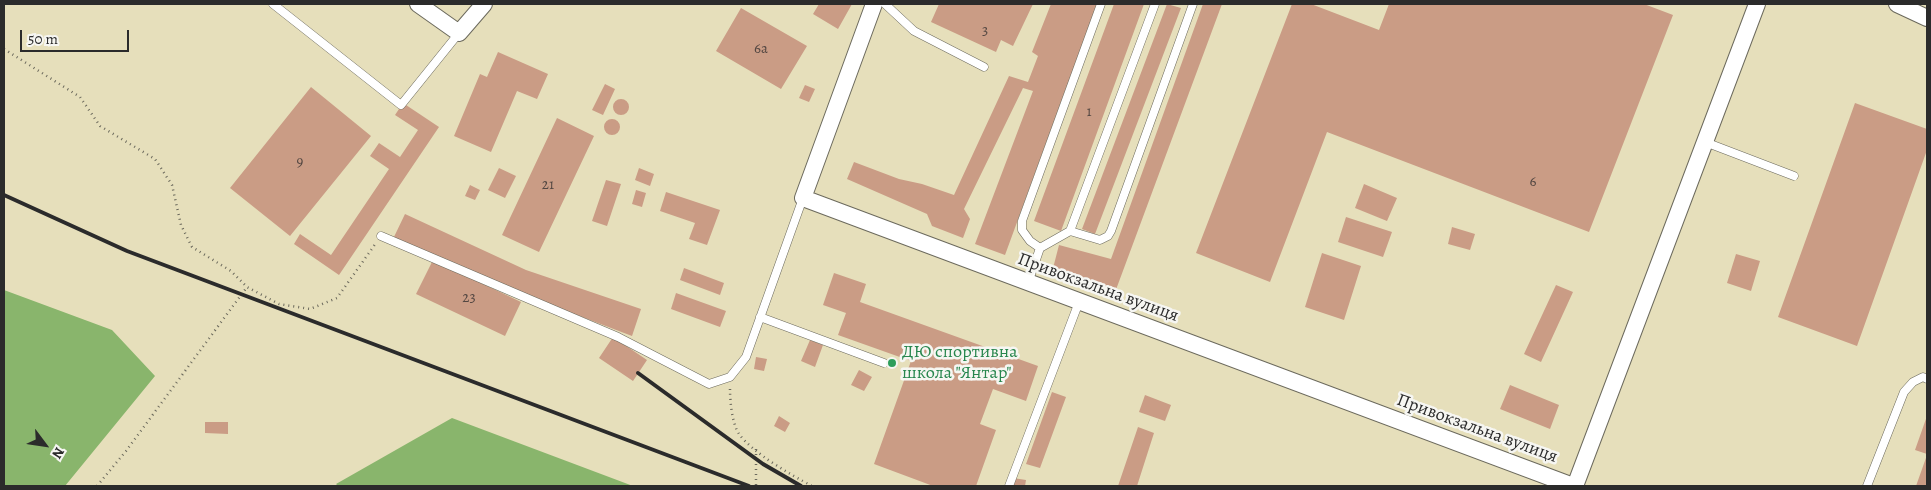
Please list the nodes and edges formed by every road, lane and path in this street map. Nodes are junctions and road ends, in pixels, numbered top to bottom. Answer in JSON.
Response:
{"nodes":[{"id":1,"x":273,"y":4,"type":"edge"},
{"id":2,"x":418,"y":4,"type":"edge"},
{"id":3,"x":484,"y":4,"type":"edge"},
{"id":4,"x":874,"y":4,"type":"edge"},
{"id":5,"x":885,"y":4,"type":"edge"},
{"id":6,"x":1101,"y":4,"type":"edge"},
{"id":7,"x":1154,"y":4,"type":"edge"},
{"id":8,"x":1193,"y":4,"type":"edge"},
{"id":9,"x":1757,"y":4,"type":"edge"},
{"id":10,"x":1897,"y":4,"type":"edge"},
{"id":11,"x":1927,"y":18,"type":"edge"},
{"id":12,"x":459,"y":33,"type":"junction"},
{"id":13,"x":4,"y":49,"type":"edge"},
{"id":14,"x":984,"y":67,"type":"dead end"},
{"id":15,"x":1705,"y":142,"type":"junction"},
{"id":16,"x":1794,"y":176,"type":"dead end"},
{"id":17,"x":803,"y":198,"type":"junction"},
{"id":18,"x":1070,"y":231,"type":"junction"},
{"id":19,"x":381,"y":236,"type":"joint"},
{"id":20,"x":1040,"y":248,"type":"junction"},
{"id":21,"x":1028,"y":283,"type":"junction"},
{"id":22,"x":247,"y":287,"type":"junction"},
{"id":23,"x":1079,"y":302,"type":"junction"},
{"id":24,"x":760,"y":317,"type":"junction"},
{"id":25,"x":884,"y":363,"type":"dead end"},
{"id":26,"x":730,"y":377,"type":"junction"},
{"id":27,"x":1927,"y":379,"type":"edge"},
{"id":28,"x":756,"y":449,"type":"junction"},
{"id":29,"x":97,"y":486,"type":"edge"},
{"id":30,"x":756,"y":486,"type":"edge"},
{"id":31,"x":812,"y":486,"type":"edge"},
{"id":32,"x":1008,"y":486,"type":"edge"},
{"id":33,"x":1574,"y":486,"type":"edge"},
{"id":34,"x":1867,"y":486,"type":"edge"}],
"edges":[{"from":1,"to":12,"type":"lane"},
{"from":2,"to":12,"type":"street"},
{"from":3,"to":12,"type":"street"},
{"from":4,"to":17,"type":"street"},
{"from":5,"to":14,"type":"lane"},
{"from":6,"to":20,"type":"lane"},
{"from":7,"to":18,"type":"lane"},
{"from":8,"to":18,"type":"lane"},
{"from":9,"to":15,"type":"street"},
{"from":10,"to":11,"type":"street"},
{"from":13,"to":22,"type":"path"},
{"from":15,"to":16,"type":"lane"},
{"from":15,"to":33,"type":"street"},
{"from":17,"to":21,"type":"street","name":"Привокзальна вулиця"},
{"from":17,"to":24,"type":"lane"},
{"from":18,"to":20,"type":"lane"},
{"from":19,"to":22,"type":"path"},
{"from":19,"to":26,"type":"lane"},
{"from":20,"to":21,"type":"lane"},
{"from":21,"to":23,"type":"street","name":"Привокзальна вулиця"},
{"from":22,"to":29,"type":"path"},
{"from":23,"to":32,"type":"lane"},
{"from":23,"to":33,"type":"street","name":"Привокзальна вулиця"},
{"from":24,"to":25,"type":"lane"},
{"from":24,"to":26,"type":"lane"},
{"from":26,"to":28,"type":"path"},
{"from":27,"to":34,"type":"lane"},
{"from":28,"to":30,"type":"path"},
{"from":28,"to":31,"type":"path"}]}
